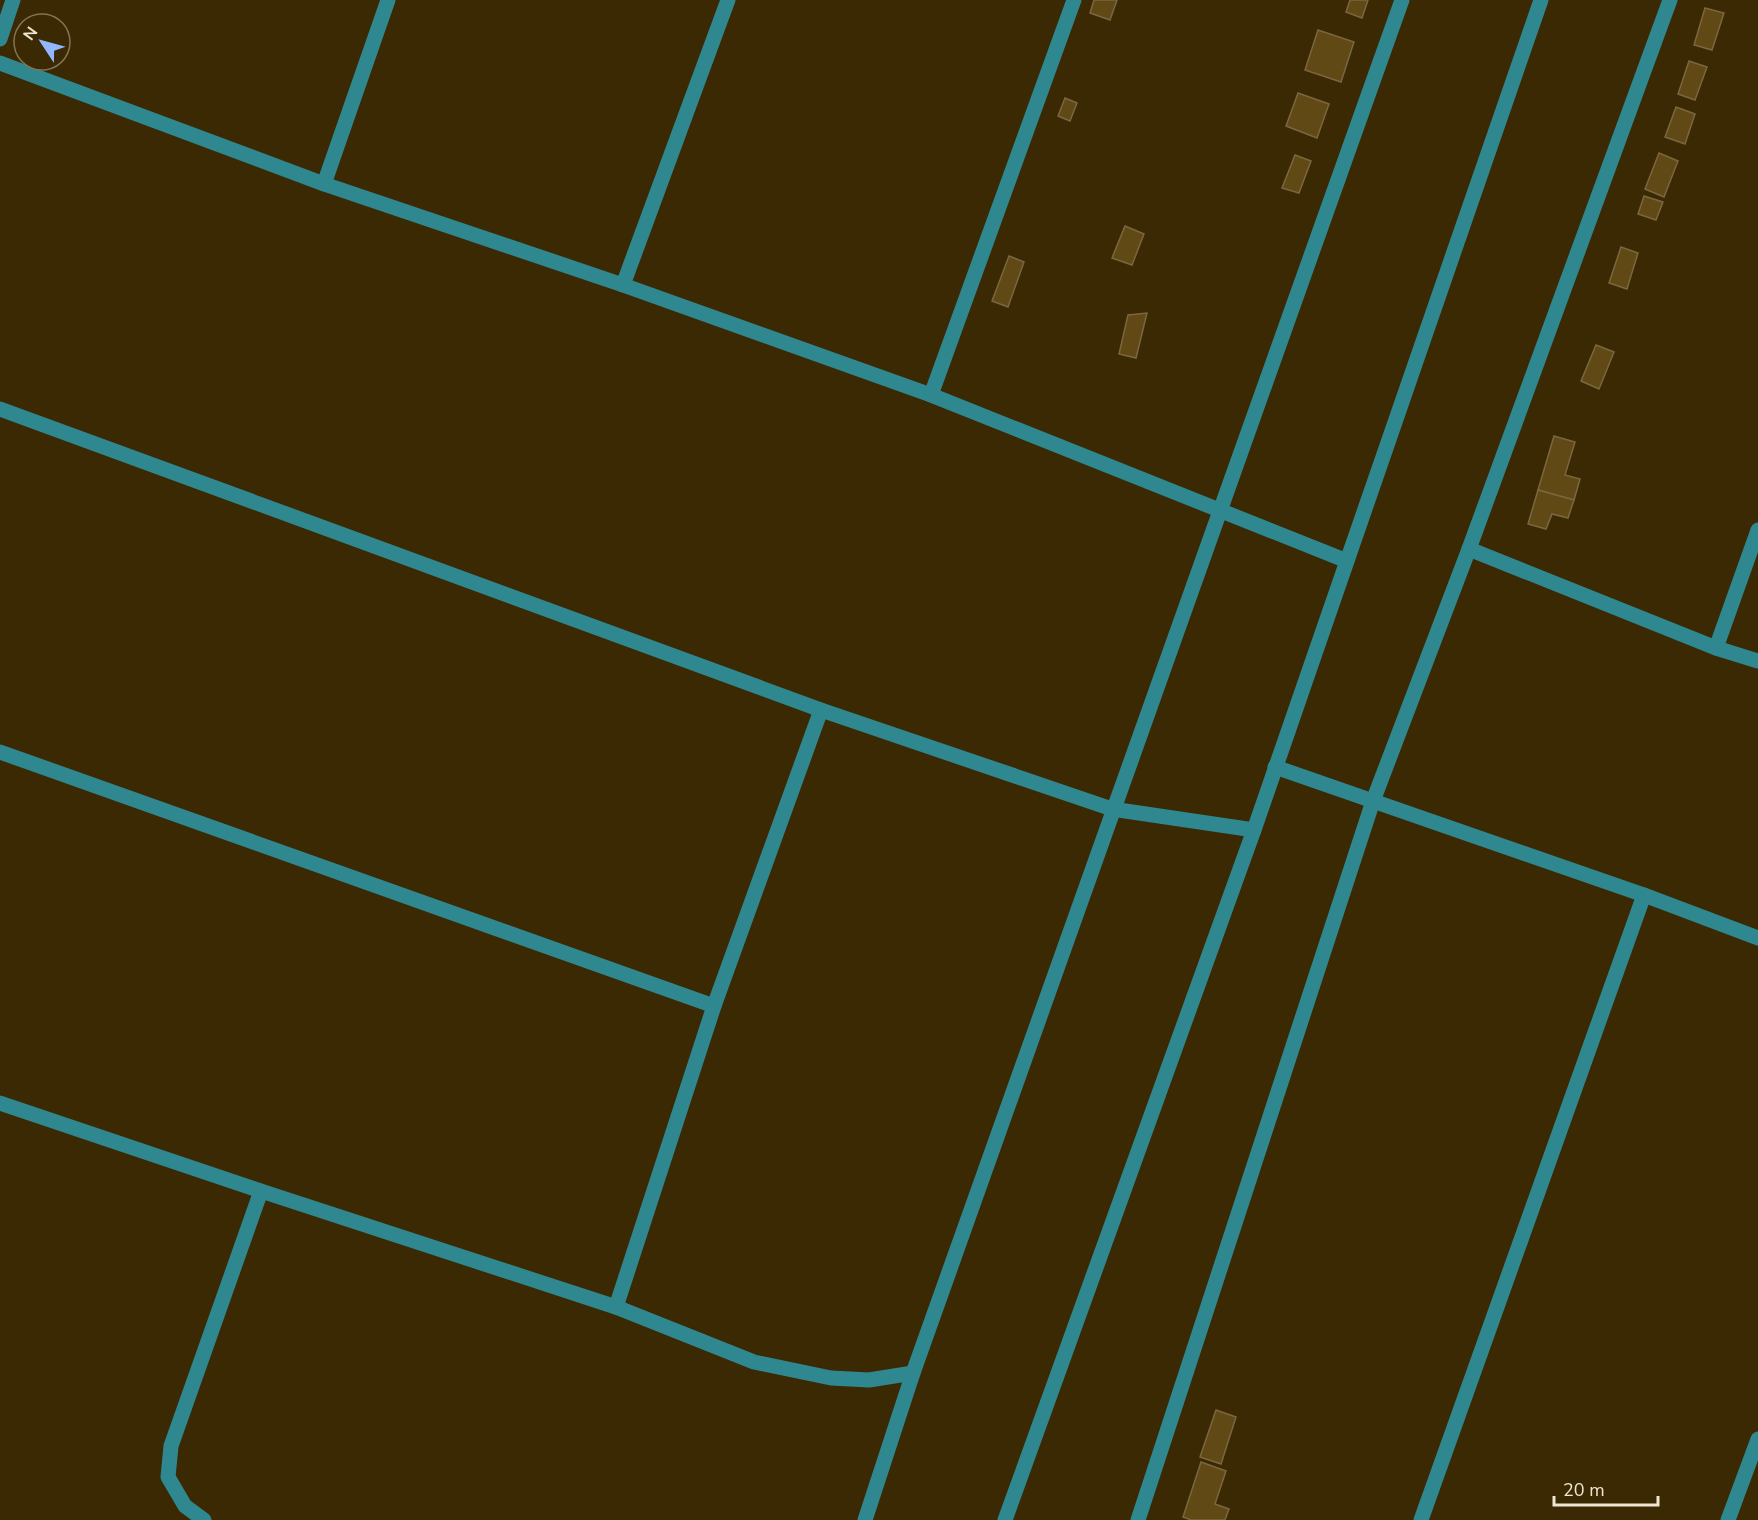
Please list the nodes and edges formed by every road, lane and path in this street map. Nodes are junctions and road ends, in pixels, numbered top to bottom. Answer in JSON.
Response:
{"nodes":[{"id":1,"x":13,"y":0,"type":"edge"},
{"id":2,"x":388,"y":0,"type":"edge"},
{"id":3,"x":728,"y":0,"type":"edge"},
{"id":4,"x":1074,"y":0,"type":"edge"},
{"id":5,"x":1402,"y":0,"type":"edge"},
{"id":6,"x":1541,"y":0,"type":"edge"},
{"id":7,"x":1670,"y":0,"type":"edge"},
{"id":8,"x":0,"y":39,"type":"edge"},
{"id":9,"x":0,"y":63,"type":"edge"},
{"id":10,"x":324,"y":184,"type":"junction"},
{"id":11,"x":623,"y":285,"type":"junction"},
{"id":12,"x":932,"y":395,"type":"junction"},
{"id":13,"x":0,"y":409,"type":"edge"},
{"id":14,"x":1221,"y":511,"type":"junction"},
{"id":15,"x":1758,"y":530,"type":"edge"},
{"id":16,"x":1468,"y":549,"type":"junction"},
{"id":17,"x":1347,"y":561,"type":"junction"},
{"id":18,"x":1716,"y":648,"type":"junction"},
{"id":19,"x":1758,"y":661,"type":"edge"},
{"id":20,"x":821,"y":710,"type":"junction"},
{"id":21,"x":0,"y":752,"type":"edge"},
{"id":22,"x":1275,"y":767,"type":"junction"},
{"id":23,"x":1373,"y":801,"type":"junction"},
{"id":24,"x":1112,"y":810,"type":"junction"},
{"id":25,"x":1254,"y":830,"type":"junction"},
{"id":26,"x":1644,"y":895,"type":"junction"},
{"id":27,"x":1758,"y":938,"type":"edge"},
{"id":28,"x":714,"y":1006,"type":"junction"},
{"id":29,"x":0,"y":1103,"type":"edge"},
{"id":30,"x":261,"y":1191,"type":"junction"},
{"id":31,"x":616,"y":1307,"type":"junction"},
{"id":32,"x":913,"y":1373,"type":"junction"},
{"id":33,"x":1758,"y":1439,"type":"edge"},
{"id":34,"x":204,"y":1520,"type":"edge"},
{"id":35,"x":865,"y":1520,"type":"edge"},
{"id":36,"x":1005,"y":1520,"type":"edge"},
{"id":37,"x":1138,"y":1520,"type":"edge"},
{"id":38,"x":1421,"y":1520,"type":"edge"},
{"id":39,"x":1728,"y":1520,"type":"edge"}],
"edges":[{"from":1,"to":8,"type":"street"},
{"from":2,"to":10,"type":"street"},
{"from":3,"to":11,"type":"street"},
{"from":4,"to":12,"type":"street"},
{"from":5,"to":14,"type":"street"},
{"from":6,"to":17,"type":"street"},
{"from":7,"to":16,"type":"street"},
{"from":9,"to":10,"type":"street"},
{"from":10,"to":11,"type":"street"},
{"from":11,"to":12,"type":"street"},
{"from":12,"to":14,"type":"street"},
{"from":13,"to":20,"type":"street"},
{"from":14,"to":17,"type":"street"},
{"from":14,"to":24,"type":"street"},
{"from":15,"to":18,"type":"street"},
{"from":16,"to":18,"type":"street"},
{"from":16,"to":23,"type":"street"},
{"from":17,"to":22,"type":"street"},
{"from":18,"to":19,"type":"street"},
{"from":20,"to":24,"type":"street"},
{"from":20,"to":28,"type":"street"},
{"from":21,"to":28,"type":"street"},
{"from":22,"to":23,"type":"street"},
{"from":22,"to":25,"type":"street"},
{"from":23,"to":26,"type":"street"},
{"from":23,"to":37,"type":"street"},
{"from":24,"to":25,"type":"street"},
{"from":24,"to":32,"type":"street"},
{"from":25,"to":36,"type":"street"},
{"from":26,"to":27,"type":"street"},
{"from":26,"to":38,"type":"street"},
{"from":28,"to":31,"type":"street"},
{"from":29,"to":30,"type":"street"},
{"from":30,"to":31,"type":"street"},
{"from":30,"to":34,"type":"street"},
{"from":31,"to":32,"type":"street"},
{"from":32,"to":35,"type":"street"},
{"from":33,"to":39,"type":"street"}]}
